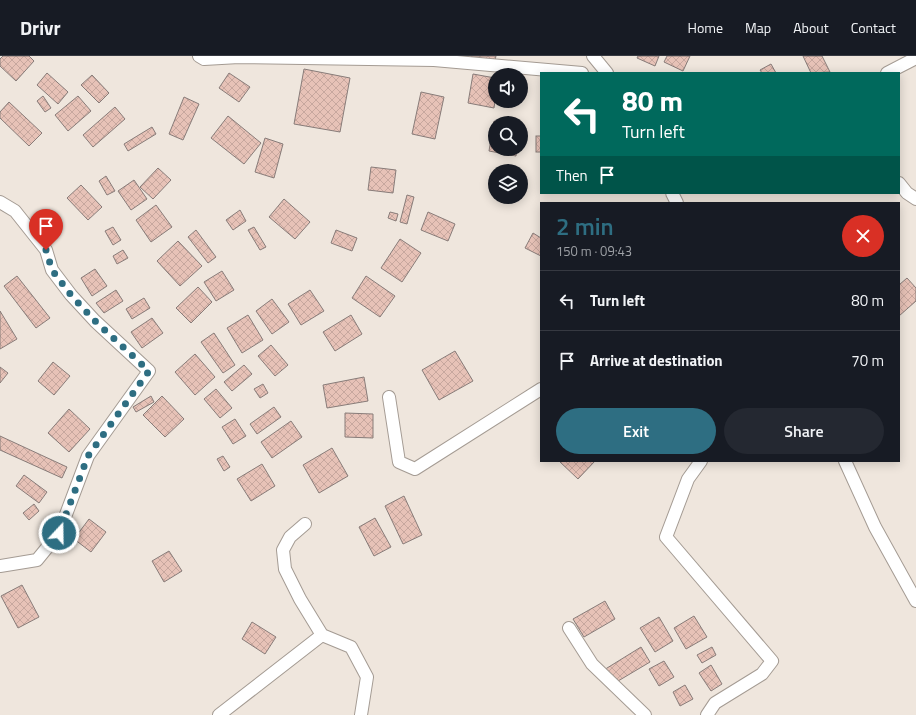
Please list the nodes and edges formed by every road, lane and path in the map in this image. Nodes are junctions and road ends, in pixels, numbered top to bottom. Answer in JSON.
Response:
{"nodes":[{"id":1,"x":199,"y":56,"type":"edge"},
{"id":2,"x":593,"y":56,"type":"edge"},
{"id":3,"x":916,"y":58,"type":"edge"},
{"id":4,"x":571,"y":72,"type":"edge"},
{"id":5,"x":606,"y":72,"type":"edge"},
{"id":6,"x":888,"y":72,"type":"edge"},
{"id":7,"x":900,"y":184,"type":"edge"},
{"id":8,"x":916,"y":199,"type":"edge"},
{"id":9,"x":0,"y":202,"type":"edge"},
{"id":10,"x":540,"y":390,"type":"edge"},
{"id":11,"x":389,"y":397,"type":"dead end"},
{"id":12,"x":700,"y":462,"type":"edge"},
{"id":13,"x":846,"y":462,"type":"edge"},
{"id":14,"x":305,"y":524,"type":"dead end"},
{"id":15,"x":0,"y":566,"type":"edge"},
{"id":16,"x":916,"y":601,"type":"edge"},
{"id":17,"x":569,"y":628,"type":"dead end"},
{"id":18,"x":322,"y":635,"type":"junction"},
{"id":19,"x":220,"y":715,"type":"edge"},
{"id":20,"x":361,"y":715,"type":"edge"},
{"id":21,"x":645,"y":715,"type":"edge"},
{"id":22,"x":708,"y":715,"type":"edge"}],
"edges":[{"from":1,"to":4,"type":"street"},
{"from":2,"to":5,"type":"street"},
{"from":3,"to":6,"type":"street"},
{"from":7,"to":8,"type":"street"},
{"from":9,"to":15,"type":"street"},
{"from":10,"to":11,"type":"street"},
{"from":12,"to":22,"type":"street"},
{"from":13,"to":16,"type":"street"},
{"from":14,"to":18,"type":"street"},
{"from":17,"to":21,"type":"street"},
{"from":18,"to":19,"type":"street"},
{"from":18,"to":20,"type":"street"}]}
